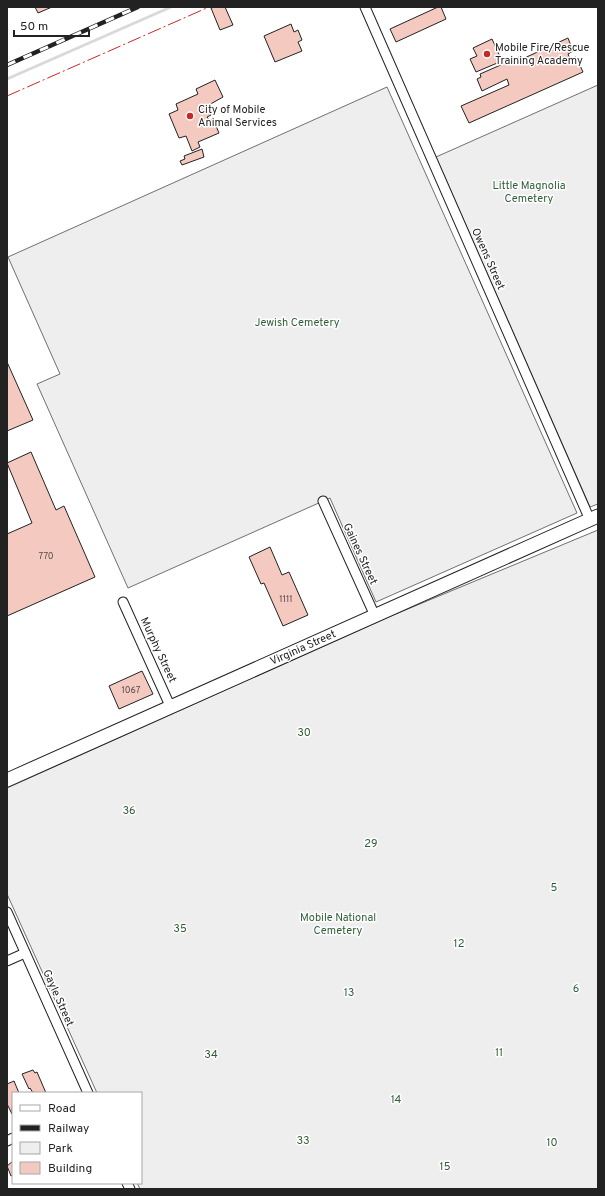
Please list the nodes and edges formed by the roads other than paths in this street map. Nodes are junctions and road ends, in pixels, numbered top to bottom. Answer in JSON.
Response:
{"nodes":[{"id":1,"x":365,"y":7,"type":"edge"},
{"id":2,"x":323,"y":502,"type":"dead end"},
{"id":3,"x":594,"y":518,"type":"edge"},
{"id":4,"x":123,"y":602,"type":"dead end"},
{"id":5,"x":375,"y":616,"type":"junction"},
{"id":6,"x":171,"y":708,"type":"junction"},
{"id":7,"x":7,"y":780,"type":"edge"},
{"id":8,"x":7,"y":912,"type":"edge"},
{"id":9,"x":25,"y":953,"type":"junction"},
{"id":10,"x":7,"y":961,"type":"edge"},
{"id":11,"x":88,"y":1092,"type":"edge"}],
"edges":[{"from":1,"to":3,"type":"street","name":"Owens Street"},
{"from":2,"to":5,"type":"street","name":"Gaines Street"},
{"from":3,"to":5,"type":"street","name":"Virginia Street"},
{"from":4,"to":6,"type":"street","name":"Murphy Street"},
{"from":5,"to":6,"type":"street","name":"Virginia Street"},
{"from":6,"to":7,"type":"street","name":"Virginia Street"},
{"from":8,"to":9,"type":"street","name":"Gayle Street"},
{"from":9,"to":10,"type":"street"},
{"from":9,"to":11,"type":"street","name":"Gayle Street"}]}
